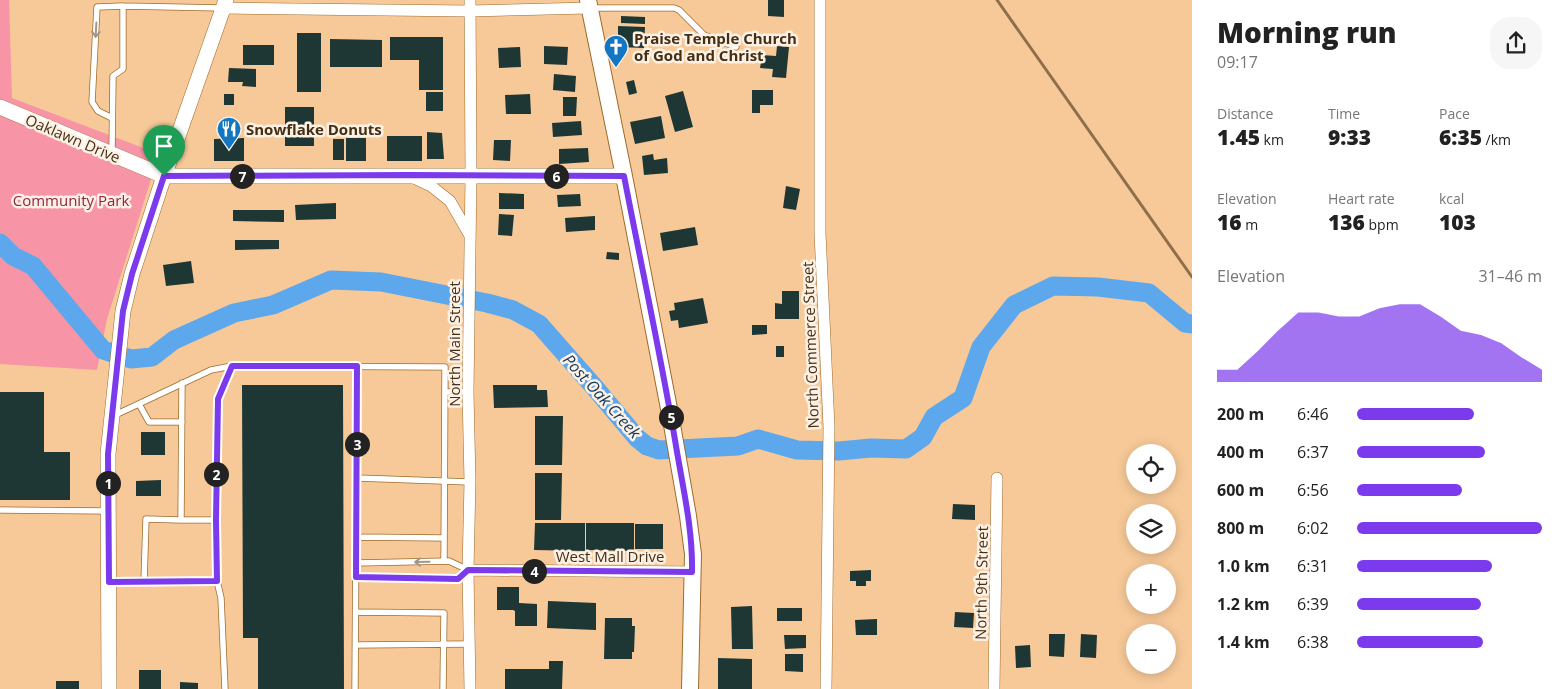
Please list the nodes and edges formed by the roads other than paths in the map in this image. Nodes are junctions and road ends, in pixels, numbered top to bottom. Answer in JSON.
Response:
{"nodes":[{"id":1,"x":820,"y":0,"type":"edge"},
{"id":2,"x":128,"y":4,"type":"edge"},
{"id":3,"x":224,"y":4,"type":"edge"},
{"id":4,"x":588,"y":4,"type":"edge"},
{"id":5,"x":470,"y":6,"type":"edge"},
{"id":6,"x":736,"y":47,"type":"dead end"},
{"id":7,"x":0,"y":108,"type":"edge"},
{"id":8,"x":112,"y":118,"type":"junction"},
{"id":9,"x":112,"y":154,"type":"junction"},
{"id":10,"x":408,"y":175,"type":"junction"},
{"id":11,"x":164,"y":176,"type":"junction"},
{"id":12,"x":471,"y":176,"type":"junction"},
{"id":13,"x":624,"y":176,"type":"junction"},
{"id":14,"x":469,"y":234,"type":"junction"},
{"id":15,"x":232,"y":366,"type":"junction"},
{"id":16,"x":357,"y":366,"type":"junction"},
{"id":17,"x":182,"y":383,"type":"junction"},
{"id":18,"x":445,"y":392,"type":"junction"},
{"id":19,"x":468,"y":392,"type":"junction"},
{"id":20,"x":139,"y":404,"type":"junction"},
{"id":21,"x":111,"y":416,"type":"junction"},
{"id":22,"x":182,"y":422,"type":"junction"},
{"id":23,"x":357,"y":478,"type":"junction"},
{"id":24,"x":997,"y":478,"type":"dead end"},
{"id":25,"x":444,"y":480,"type":"junction"},
{"id":26,"x":470,"y":482,"type":"junction"},
{"id":27,"x":0,"y":510,"type":"edge"},
{"id":28,"x":108,"y":511,"type":"junction"},
{"id":29,"x":181,"y":520,"type":"junction"},
{"id":30,"x":216,"y":520,"type":"junction"},
{"id":31,"x":356,"y":538,"type":"junction"},
{"id":32,"x":444,"y":538,"type":"junction"},
{"id":33,"x":444,"y":561,"type":"junction"},
{"id":34,"x":356,"y":563,"type":"junction"},
{"id":35,"x":468,"y":570,"type":"junction"},
{"id":36,"x":692,"y":572,"type":"junction"},
{"id":37,"x":356,"y":577,"type":"junction"},
{"id":38,"x":217,"y":581,"type":"junction"},
{"id":39,"x":109,"y":582,"type":"junction"},
{"id":40,"x":144,"y":582,"type":"junction"},
{"id":41,"x":356,"y":612,"type":"junction"},
{"id":42,"x":444,"y":643,"type":"junction"},
{"id":43,"x":469,"y":644,"type":"junction"},
{"id":44,"x":356,"y":645,"type":"junction"},
{"id":45,"x":109,"y":689,"type":"edge"},
{"id":46,"x":225,"y":689,"type":"edge"},
{"id":47,"x":355,"y":689,"type":"edge"},
{"id":48,"x":443,"y":689,"type":"edge"},
{"id":49,"x":470,"y":689,"type":"edge"},
{"id":50,"x":690,"y":689,"type":"edge"},
{"id":51,"x":826,"y":689,"type":"edge"},
{"id":52,"x":994,"y":689,"type":"edge"}],
"edges":[{"from":1,"to":51,"type":"street","name":"North Commerce Street"},
{"from":2,"to":3,"type":"lane"},
{"from":2,"to":8,"type":"lane"},
{"from":2,"to":8,"type":"lane","one_way":true},
{"from":3,"to":5,"type":"street"},
{"from":3,"to":11,"type":"street"},
{"from":4,"to":5,"type":"street"},
{"from":4,"to":6,"type":"lane"},
{"from":4,"to":13,"type":"main road"},
{"from":5,"to":12,"type":"street","name":"North Main Street"},
{"from":7,"to":9,"type":"street","name":"Oaklawn Drive"},
{"from":8,"to":9,"type":"lane"},
{"from":9,"to":11,"type":"street","name":"Oaklawn Drive"},
{"from":10,"to":11,"type":"street","name":"Oaklawn Drive"},
{"from":10,"to":12,"type":"street","name":"Oaklawn Drive"},
{"from":10,"to":14,"type":"street"},
{"from":11,"to":21,"type":"street"},
{"from":12,"to":13,"type":"street","name":"Oaklawn Drive"},
{"from":12,"to":14,"type":"street","name":"North Main Street"},
{"from":13,"to":36,"type":"main road"},
{"from":14,"to":19,"type":"street","name":"North Main Street"},
{"from":15,"to":16,"type":"lane"},
{"from":15,"to":17,"type":"lane"},
{"from":15,"to":30,"type":"lane"},
{"from":16,"to":18,"type":"lane"},
{"from":16,"to":23,"type":"lane"},
{"from":17,"to":20,"type":"lane"},
{"from":17,"to":22,"type":"lane"},
{"from":18,"to":19,"type":"lane"},
{"from":18,"to":25,"type":"lane"},
{"from":19,"to":26,"type":"street","name":"North Main Street"},
{"from":20,"to":21,"type":"lane"},
{"from":20,"to":22,"type":"lane"},
{"from":21,"to":28,"type":"street"},
{"from":22,"to":29,"type":"lane"},
{"from":23,"to":25,"type":"lane"},
{"from":23,"to":31,"type":"lane"},
{"from":24,"to":52,"type":"street","name":"North 9th Street"},
{"from":25,"to":26,"type":"lane"},
{"from":25,"to":32,"type":"lane"},
{"from":26,"to":35,"type":"street","name":"North Main Street"},
{"from":27,"to":28,"type":"lane"},
{"from":28,"to":39,"type":"street"},
{"from":29,"to":30,"type":"lane"},
{"from":29,"to":40,"type":"lane"},
{"from":30,"to":38,"type":"lane"},
{"from":31,"to":32,"type":"lane"},
{"from":31,"to":34,"type":"lane"},
{"from":32,"to":33,"type":"lane"},
{"from":33,"to":34,"type":"lane","one_way":true},
{"from":33,"to":35,"type":"lane"},
{"from":34,"to":37,"type":"lane"},
{"from":35,"to":36,"type":"street","name":"West Mall Drive"},
{"from":35,"to":37,"type":"lane"},
{"from":35,"to":43,"type":"street","name":"North Main Street"},
{"from":36,"to":50,"type":"main road"},
{"from":37,"to":41,"type":"lane"},
{"from":38,"to":40,"type":"lane"},
{"from":38,"to":46,"type":"lane"},
{"from":39,"to":40,"type":"lane"},
{"from":39,"to":45,"type":"street"},
{"from":41,"to":42,"type":"lane"},
{"from":41,"to":44,"type":"lane"},
{"from":42,"to":43,"type":"lane"},
{"from":42,"to":44,"type":"lane"},
{"from":42,"to":48,"type":"lane"},
{"from":43,"to":49,"type":"street","name":"North Main Street"},
{"from":44,"to":47,"type":"lane"}]}
